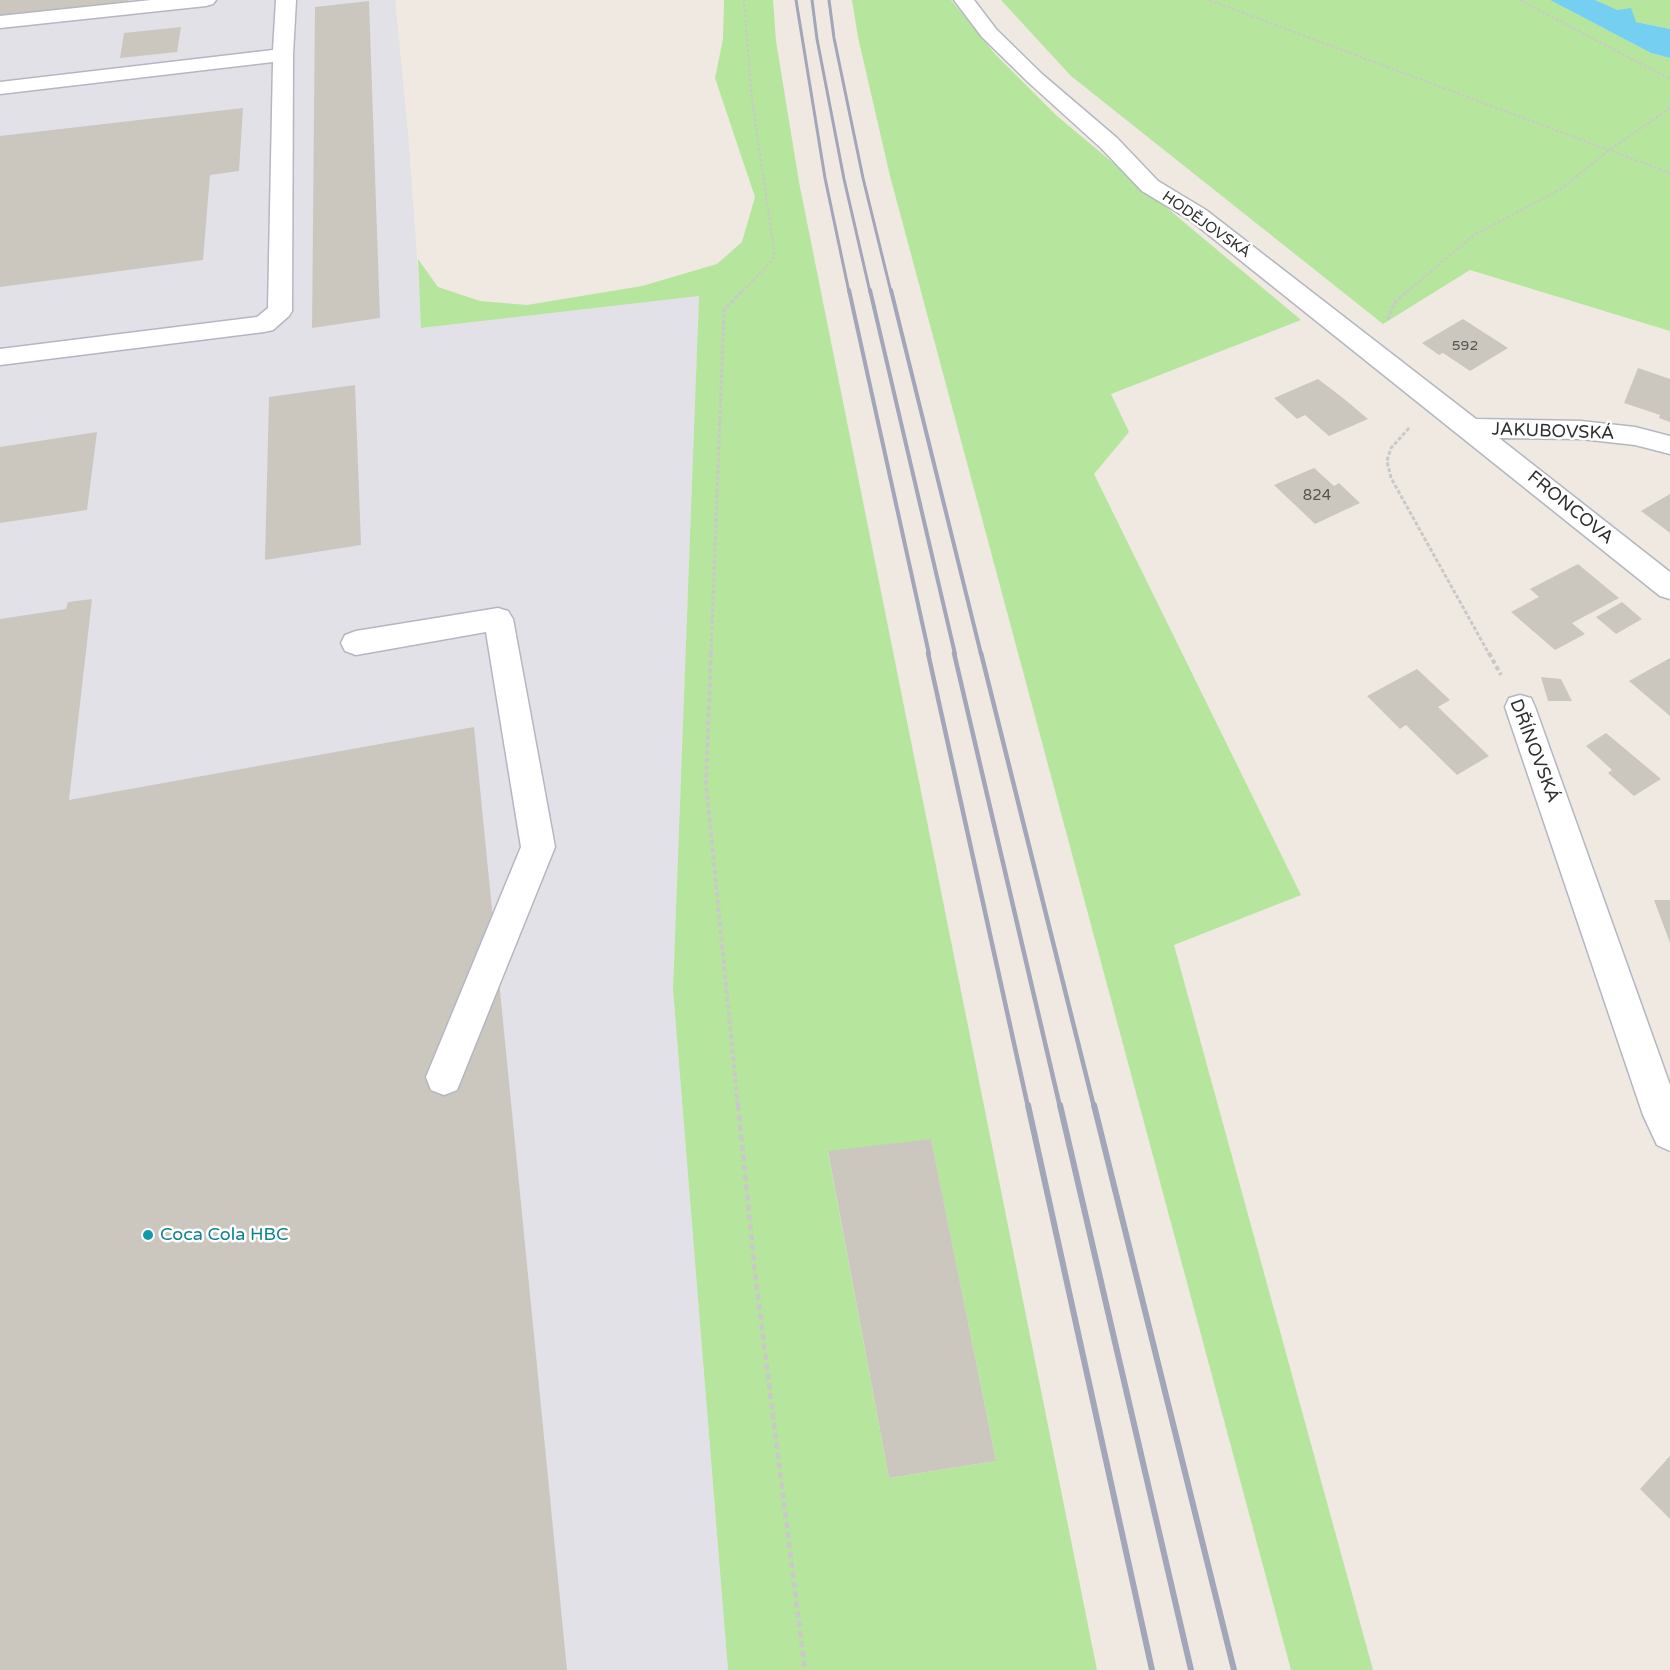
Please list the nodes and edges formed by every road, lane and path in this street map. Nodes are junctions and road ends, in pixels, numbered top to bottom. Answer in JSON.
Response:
{"nodes":[{"id":1,"x":206,"y":0,"type":"edge"},
{"id":2,"x":286,"y":0,"type":"edge"},
{"id":3,"x":744,"y":0,"type":"edge"},
{"id":4,"x":964,"y":0,"type":"edge"},
{"id":5,"x":1209,"y":0,"type":"edge"},
{"id":6,"x":1520,"y":0,"type":"edge"},
{"id":7,"x":0,"y":21,"type":"edge"},
{"id":8,"x":283,"y":55,"type":"junction"},
{"id":9,"x":1670,"y":79,"type":"edge"},
{"id":10,"x":0,"y":88,"type":"edge"},
{"id":11,"x":1670,"y":108,"type":"edge"},
{"id":12,"x":1609,"y":150,"type":"junction"},
{"id":13,"x":1670,"y":173,"type":"edge"},
{"id":14,"x":1388,"y":322,"type":"dead end"},
{"id":15,"x":0,"y":357,"type":"edge"},
{"id":16,"x":1433,"y":399,"type":"junction"},
{"id":17,"x":1470,"y":428,"type":"junction"},
{"id":18,"x":1670,"y":445,"type":"edge"},
{"id":19,"x":1670,"y":588,"type":"edge"},
{"id":20,"x":356,"y":643,"type":"dead end"},
{"id":21,"x":1520,"y":707,"type":"joint"},
{"id":22,"x":444,"y":1077,"type":"dead end"},
{"id":23,"x":1670,"y":1132,"type":"edge"},
{"id":24,"x":805,"y":1670,"type":"edge"}],
"edges":[{"from":1,"to":7,"type":"street"},
{"from":2,"to":8,"type":"street"},
{"from":3,"to":24,"type":"path"},
{"from":4,"to":16,"type":"street","name":"HODĚJOVSKÁ"},
{"from":5,"to":12,"type":"path"},
{"from":6,"to":9,"type":"path"},
{"from":8,"to":10,"type":"street"},
{"from":8,"to":15,"type":"street"},
{"from":11,"to":12,"type":"path"},
{"from":12,"to":13,"type":"path"},
{"from":12,"to":14,"type":"path"},
{"from":16,"to":17,"type":"street","name":"HODĚJOVSKÁ"},
{"from":16,"to":21,"type":"path","name":"DŘÍNOVSKÁ"},
{"from":17,"to":18,"type":"street","name":"JAKUBOVSKÁ"},
{"from":17,"to":19,"type":"street","name":"FRONCOVA"},
{"from":20,"to":22,"type":"street"},
{"from":21,"to":23,"type":"street","name":"DŘÍNOVSKÁ"}]}
